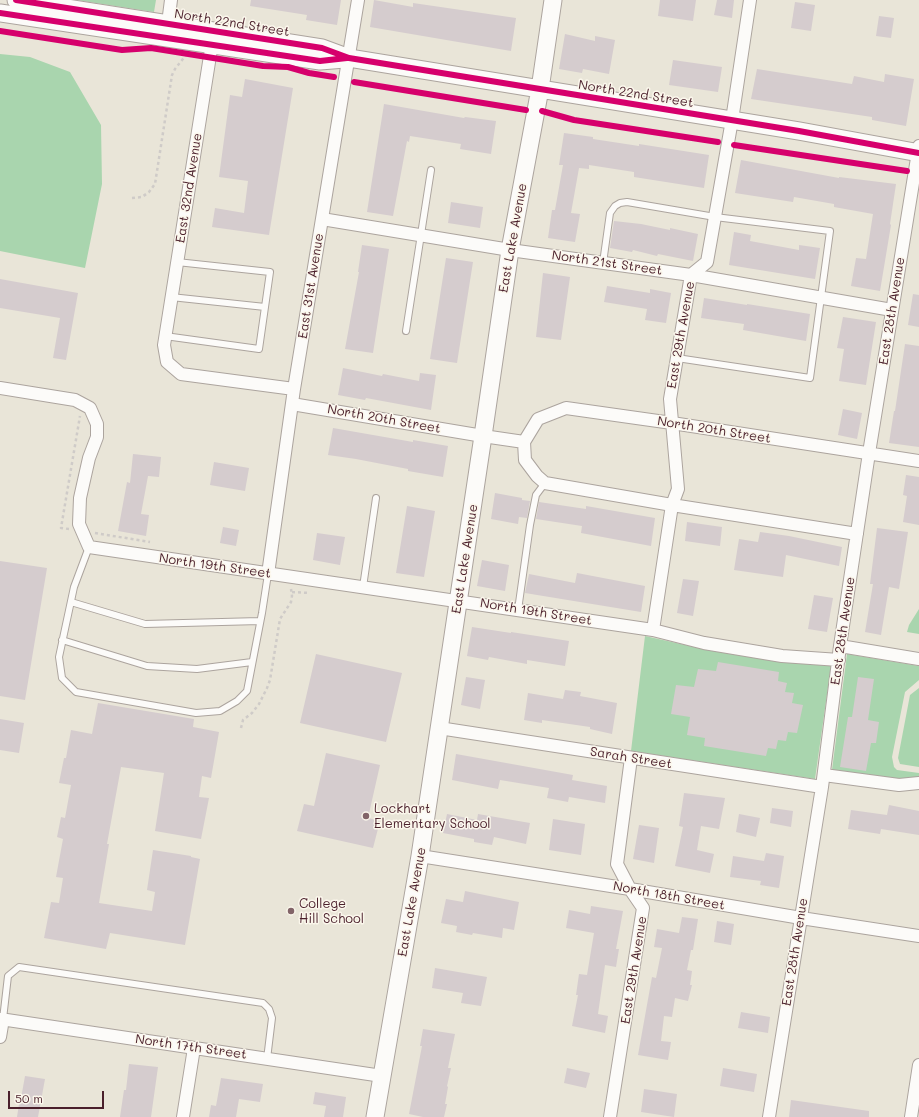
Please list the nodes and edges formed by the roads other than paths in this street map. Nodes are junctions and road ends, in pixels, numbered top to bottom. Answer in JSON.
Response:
{"nodes":[{"id":1,"x":16,"y":0,"type":"edge"},
{"id":2,"x":171,"y":0,"type":"edge"},
{"id":3,"x":358,"y":0,"type":"edge"},
{"id":4,"x":553,"y":0,"type":"edge"},
{"id":5,"x":750,"y":0,"type":"edge"},
{"id":6,"x":0,"y":13,"type":"edge"},
{"id":7,"x":167,"y":31,"type":"junction"},
{"id":8,"x":212,"y":44,"type":"junction"},
{"id":9,"x":349,"y":58,"type":"junction"},
{"id":10,"x":540,"y":89,"type":"junction"},
{"id":11,"x":732,"y":120,"type":"junction"},
{"id":12,"x":919,"y":150,"type":"edge"},
{"id":13,"x":431,"y":170,"type":"dead end"},
{"id":14,"x":715,"y":217,"type":"junction"},
{"id":15,"x":322,"y":219,"type":"junction"},
{"id":16,"x":421,"y":235,"type":"junction"},
{"id":17,"x":510,"y":250,"type":"junction"},
{"id":18,"x":177,"y":262,"type":"junction"},
{"id":19,"x":603,"y":263,"type":"junction"},
{"id":20,"x":691,"y":275,"type":"junction"},
{"id":21,"x":171,"y":297,"type":"junction"},
{"id":22,"x":821,"y":298,"type":"junction"},
{"id":23,"x":265,"y":307,"type":"junction"},
{"id":24,"x":892,"y":310,"type":"junction"},
{"id":25,"x":406,"y":331,"type":"dead end"},
{"id":26,"x":164,"y":340,"type":"junction"},
{"id":27,"x":677,"y":358,"type":"junction"},
{"id":28,"x":0,"y":388,"type":"edge"},
{"id":29,"x":294,"y":389,"type":"junction"},
{"id":30,"x":292,"y":404,"type":"junction"},
{"id":31,"x":672,"y":423,"type":"junction"},
{"id":32,"x":484,"y":436,"type":"junction"},
{"id":33,"x":524,"y":442,"type":"junction"},
{"id":34,"x":869,"y":454,"type":"junction"},
{"id":35,"x":919,"y":461,"type":"edge"},
{"id":36,"x":545,"y":483,"type":"junction"},
{"id":37,"x":376,"y":498,"type":"dead end"},
{"id":38,"x":672,"y":505,"type":"junction"},
{"id":39,"x":857,"y":534,"type":"junction"},
{"id":40,"x":89,"y":547,"type":"junction"},
{"id":41,"x":268,"y":574,"type":"junction"},
{"id":42,"x":363,"y":587,"type":"junction"},
{"id":43,"x":459,"y":600,"type":"junction"},
{"id":44,"x":71,"y":602,"type":"junction"},
{"id":45,"x":518,"y":610,"type":"junction"},
{"id":46,"x":260,"y":621,"type":"junction"},
{"id":47,"x":653,"y":630,"type":"junction"},
{"id":48,"x":62,"y":640,"type":"junction"},
{"id":49,"x":840,"y":646,"type":"junction"},
{"id":50,"x":919,"y":659,"type":"edge"},
{"id":51,"x":839,"y":660,"type":"junction"},
{"id":52,"x":252,"y":662,"type":"junction"},
{"id":53,"x":439,"y":728,"type":"junction"},
{"id":54,"x":631,"y":758,"type":"junction"},
{"id":55,"x":823,"y":781,"type":"junction"},
{"id":56,"x":919,"y":783,"type":"edge"},
{"id":57,"x":420,"y":856,"type":"junction"},
{"id":58,"x":630,"y":889,"type":"junction"},
{"id":59,"x":801,"y":918,"type":"junction"},
{"id":60,"x":919,"y":936,"type":"edge"},
{"id":61,"x":1,"y":1019,"type":"edge"},
{"id":62,"x":0,"y":1036,"type":"edge"},
{"id":63,"x":194,"y":1048,"type":"junction"},
{"id":64,"x":267,"y":1059,"type":"junction"},
{"id":65,"x":919,"y":1065,"type":"edge"},
{"id":66,"x":382,"y":1076,"type":"junction"},
{"id":67,"x":183,"y":1117,"type":"edge"},
{"id":68,"x":376,"y":1117,"type":"edge"},
{"id":69,"x":610,"y":1117,"type":"edge"},
{"id":70,"x":769,"y":1117,"type":"edge"},
{"id":71,"x":911,"y":1117,"type":"edge"}],
"edges":[{"from":1,"to":7,"type":"street","name":"North 22nd Street"},
{"from":2,"to":7,"type":"street"},
{"from":3,"to":9,"type":"street","name":"East 31st Avenue"},
{"from":4,"to":10,"type":"street","name":"East Lake Avenue"},
{"from":5,"to":11,"type":"street","name":"East 29th Avenue"},
{"from":6,"to":7,"type":"street","name":"North 22nd Street"},
{"from":7,"to":8,"type":"street","name":"North 22nd Street"},
{"from":8,"to":9,"type":"street","name":"North 22nd Street"},
{"from":8,"to":18,"type":"street","name":"East 32nd Avenue"},
{"from":9,"to":10,"type":"street","name":"North 22nd Street"},
{"from":9,"to":15,"type":"street","name":"East 31st Avenue"},
{"from":10,"to":11,"type":"street","name":"North 22nd Street"},
{"from":10,"to":17,"type":"street","name":"East Lake Avenue"},
{"from":11,"to":12,"type":"street","name":"North 22nd Street"},
{"from":11,"to":14,"type":"street","name":"East 29th Avenue"},
{"from":12,"to":24,"type":"street","name":"East 28th Avenue"},
{"from":13,"to":16,"type":"lane"},
{"from":14,"to":19,"type":"lane"},
{"from":14,"to":20,"type":"street","name":"East 29th Avenue"},
{"from":14,"to":22,"type":"lane"},
{"from":15,"to":16,"type":"street","name":"North 21st Street"},
{"from":15,"to":29,"type":"street","name":"East 31st Avenue"},
{"from":16,"to":17,"type":"street","name":"North 21st Street"},
{"from":16,"to":25,"type":"lane"},
{"from":17,"to":19,"type":"street","name":"North 21st Street"},
{"from":17,"to":32,"type":"street","name":"East Lake Avenue"},
{"from":18,"to":21,"type":"street","name":"East 32nd Avenue"},
{"from":18,"to":23,"type":"lane"},
{"from":19,"to":20,"type":"street","name":"North 21st Street"},
{"from":20,"to":22,"type":"street","name":"North 21st Street"},
{"from":20,"to":27,"type":"street","name":"East 29th Avenue"},
{"from":21,"to":23,"type":"lane"},
{"from":21,"to":26,"type":"street","name":"East 32nd Avenue"},
{"from":22,"to":24,"type":"street","name":"North 21st Street"},
{"from":22,"to":27,"type":"lane"},
{"from":23,"to":26,"type":"lane"},
{"from":24,"to":34,"type":"street","name":"East 28th Avenue"},
{"from":26,"to":29,"type":"street"},
{"from":27,"to":31,"type":"street","name":"East 29th Avenue"},
{"from":28,"to":40,"type":"street"},
{"from":29,"to":30,"type":"street","name":"East 31st Avenue"},
{"from":30,"to":32,"type":"street","name":"North 20th Street"},
{"from":30,"to":41,"type":"street","name":"East 31st Avenue"},
{"from":31,"to":33,"type":"street","name":"North 20th Street"},
{"from":31,"to":34,"type":"street","name":"North 20th Street"},
{"from":31,"to":38,"type":"street","name":"East 29th Avenue"},
{"from":32,"to":33,"type":"street","name":"North 20th Street"},
{"from":32,"to":43,"type":"street","name":"East Lake Avenue"},
{"from":33,"to":36,"type":"street"},
{"from":34,"to":35,"type":"street","name":"North 20th Street"},
{"from":34,"to":39,"type":"street","name":"East 28th Avenue"},
{"from":36,"to":38,"type":"street"},
{"from":36,"to":45,"type":"lane"},
{"from":37,"to":42,"type":"lane"},
{"from":38,"to":39,"type":"street"},
{"from":38,"to":47,"type":"street","name":"East 29th Avenue"},
{"from":39,"to":49,"type":"street","name":"East 28th Avenue"},
{"from":40,"to":41,"type":"street","name":"North 19th Street"},
{"from":40,"to":44,"type":"lane"},
{"from":41,"to":42,"type":"street","name":"North 19th Street"},
{"from":41,"to":46,"type":"lane"},
{"from":42,"to":43,"type":"street","name":"North 19th Street"},
{"from":43,"to":45,"type":"street","name":"North 19th Street"},
{"from":43,"to":53,"type":"street","name":"East Lake Avenue"},
{"from":44,"to":46,"type":"lane"},
{"from":44,"to":48,"type":"lane"},
{"from":45,"to":47,"type":"street","name":"North 19th Street"},
{"from":46,"to":52,"type":"lane"},
{"from":47,"to":51,"type":"street","name":"North 19th Street"},
{"from":48,"to":52,"type":"lane"},
{"from":48,"to":52,"type":"lane"},
{"from":49,"to":50,"type":"street"},
{"from":49,"to":51,"type":"street","name":"East 28th Avenue"},
{"from":51,"to":55,"type":"street","name":"East 28th Avenue"},
{"from":53,"to":54,"type":"street","name":"Sarah Street"},
{"from":53,"to":57,"type":"street","name":"East Lake Avenue"},
{"from":54,"to":55,"type":"street","name":"Sarah Street"},
{"from":54,"to":58,"type":"street","name":"East 29th Avenue"},
{"from":55,"to":56,"type":"street","name":"Sarah Street"},
{"from":55,"to":59,"type":"street","name":"East 28th Avenue"},
{"from":57,"to":58,"type":"street","name":"North 18th Street"},
{"from":57,"to":66,"type":"street","name":"East Lake Avenue"},
{"from":58,"to":59,"type":"street","name":"North 18th Street"},
{"from":58,"to":69,"type":"street","name":"East 29th Avenue"},
{"from":59,"to":60,"type":"street","name":"North 18th Street"},
{"from":59,"to":70,"type":"street","name":"East 28th Avenue"},
{"from":61,"to":62,"type":"street"},
{"from":61,"to":63,"type":"street","name":"North 17th Street"},
{"from":61,"to":64,"type":"lane"},
{"from":63,"to":64,"type":"street","name":"North 17th Street"},
{"from":63,"to":67,"type":"street"},
{"from":64,"to":66,"type":"street","name":"North 17th Street"},
{"from":65,"to":71,"type":"street"},
{"from":66,"to":68,"type":"street","name":"East Lake Avenue"}]}
